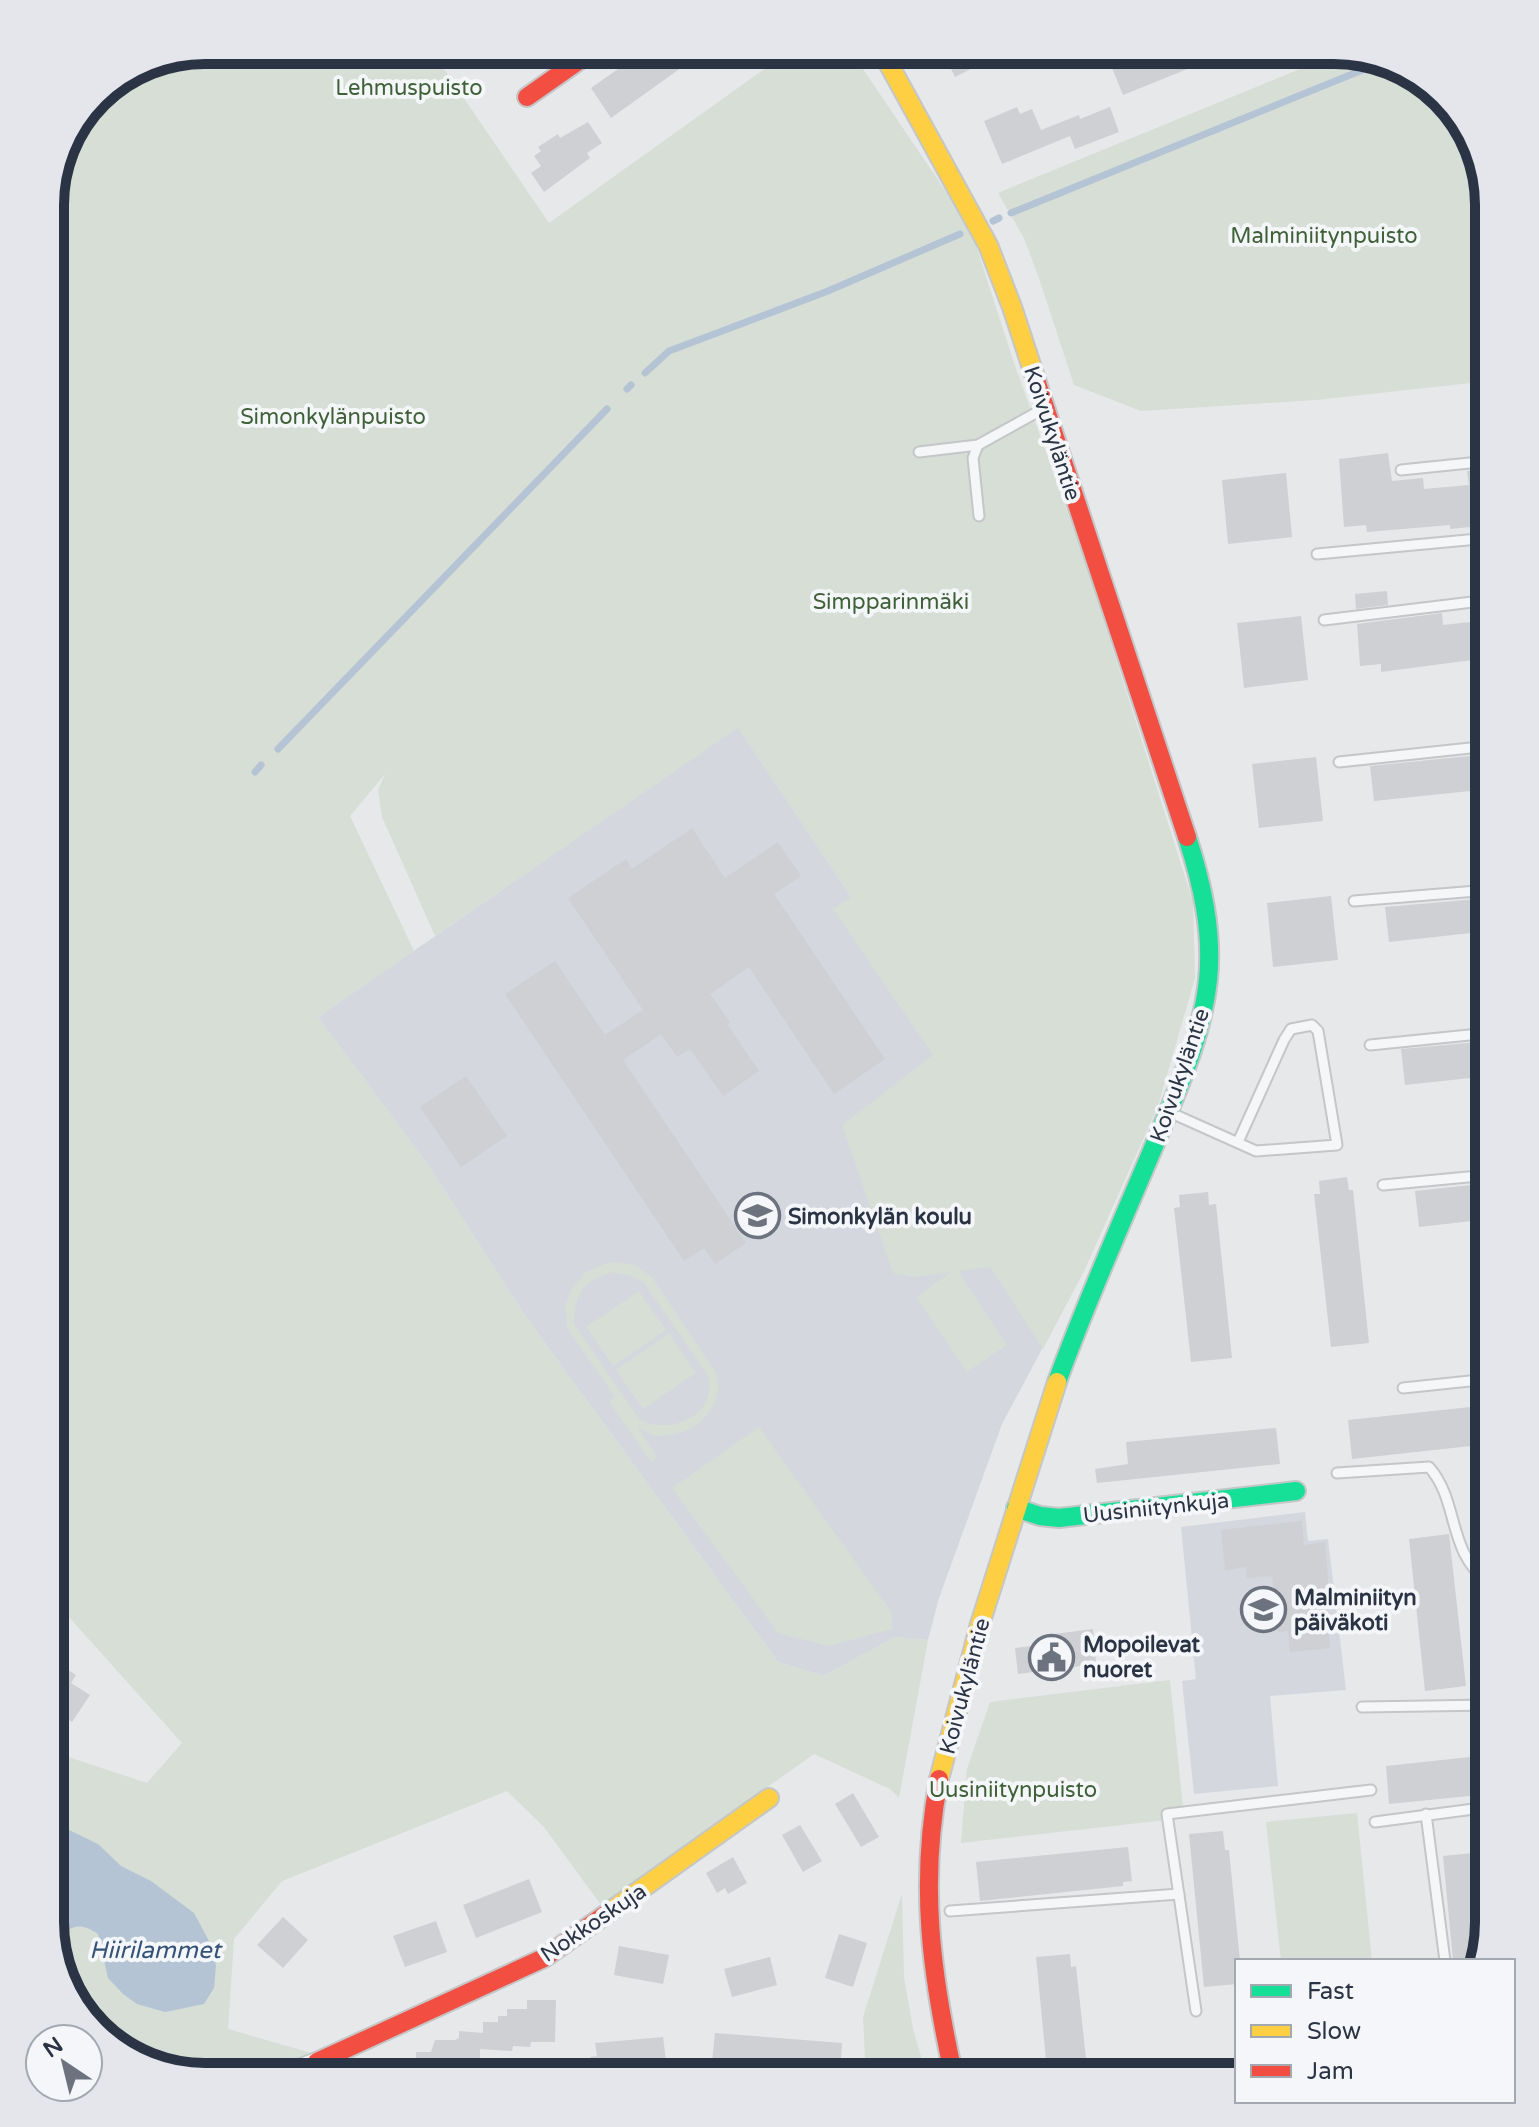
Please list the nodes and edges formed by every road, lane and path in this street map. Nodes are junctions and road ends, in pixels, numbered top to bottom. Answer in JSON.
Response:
{"nodes":[{"id":1,"x":574,"y":64,"type":"edge"},
{"id":2,"x":889,"y":64,"type":"edge"},
{"id":3,"x":527,"y":97,"type":"dead end"},
{"id":4,"x":1045,"y":408,"type":"junction"},
{"id":5,"x":978,"y":445,"type":"junction"},
{"id":6,"x":919,"y":452,"type":"dead end"},
{"id":7,"x":1475,"y":462,"type":"edge"},
{"id":8,"x":1401,"y":470,"type":"dead end"},
{"id":9,"x":979,"y":516,"type":"dead end"},
{"id":10,"x":1475,"y":539,"type":"edge"},
{"id":11,"x":1317,"y":554,"type":"dead end"},
{"id":12,"x":1475,"y":602,"type":"edge"},
{"id":13,"x":1324,"y":620,"type":"dead end"},
{"id":14,"x":1475,"y":747,"type":"edge"},
{"id":15,"x":1339,"y":762,"type":"dead end"},
{"id":16,"x":1475,"y":891,"type":"edge"},
{"id":17,"x":1354,"y":901,"type":"dead end"},
{"id":18,"x":1475,"y":1034,"type":"edge"},
{"id":19,"x":1370,"y":1045,"type":"dead end"},
{"id":20,"x":1169,"y":1112,"type":"junction"},
{"id":21,"x":1238,"y":1142,"type":"junction"},
{"id":22,"x":1475,"y":1176,"type":"edge"},
{"id":23,"x":1383,"y":1185,"type":"dead end"},
{"id":24,"x":1475,"y":1380,"type":"edge"},
{"id":25,"x":1403,"y":1388,"type":"dead end"},
{"id":26,"x":1337,"y":1473,"type":"dead end"},
{"id":27,"x":1296,"y":1491,"type":"dead end"},
{"id":28,"x":1016,"y":1508,"type":"junction"},
{"id":29,"x":1475,"y":1572,"type":"edge"},
{"id":30,"x":1475,"y":1705,"type":"edge"},
{"id":31,"x":1362,"y":1707,"type":"dead end"},
{"id":32,"x":1371,"y":1790,"type":"dead end"},
{"id":33,"x":769,"y":1798,"type":"dead end"},
{"id":34,"x":1475,"y":1809,"type":"edge"},
{"id":35,"x":1426,"y":1814,"type":"junction"},
{"id":36,"x":1375,"y":1822,"type":"dead end"},
{"id":37,"x":1179,"y":1894,"type":"junction"},
{"id":38,"x":950,"y":1911,"type":"dead end"},
{"id":39,"x":1445,"y":1959,"type":"edge"},
{"id":40,"x":1196,"y":2011,"type":"dead end"},
{"id":41,"x":336,"y":2063,"type":"edge"},
{"id":42,"x":951,"y":2063,"type":"edge"}],
"edges":[{"from":1,"to":3,"type":"main road"},
{"from":2,"to":4,"type":"main road","name":"Koivukyläntie"},
{"from":4,"to":5,"type":"lane"},
{"from":4,"to":20,"type":"main road","name":"Koivukyläntie"},
{"from":5,"to":6,"type":"lane"},
{"from":5,"to":9,"type":"lane"},
{"from":7,"to":8,"type":"lane"},
{"from":10,"to":11,"type":"lane"},
{"from":12,"to":13,"type":"lane"},
{"from":14,"to":15,"type":"lane"},
{"from":16,"to":17,"type":"lane"},
{"from":18,"to":19,"type":"lane"},
{"from":20,"to":21,"type":"lane"},
{"from":20,"to":28,"type":"main road","name":"Koivukyläntie"},
{"from":21,"to":21,"type":"lane"},
{"from":22,"to":23,"type":"lane"},
{"from":24,"to":25,"type":"lane"},
{"from":26,"to":29,"type":"lane"},
{"from":27,"to":28,"type":"main road","name":"Uusiniitynkuja"},
{"from":28,"to":42,"type":"main road","name":"Koivukyläntie"},
{"from":30,"to":31,"type":"lane"},
{"from":32,"to":37,"type":"lane"},
{"from":33,"to":41,"type":"main road","name":"Nokkoskuja"},
{"from":34,"to":35,"type":"lane"},
{"from":35,"to":36,"type":"lane"},
{"from":35,"to":39,"type":"lane"},
{"from":37,"to":38,"type":"lane"},
{"from":37,"to":40,"type":"lane"}]}
